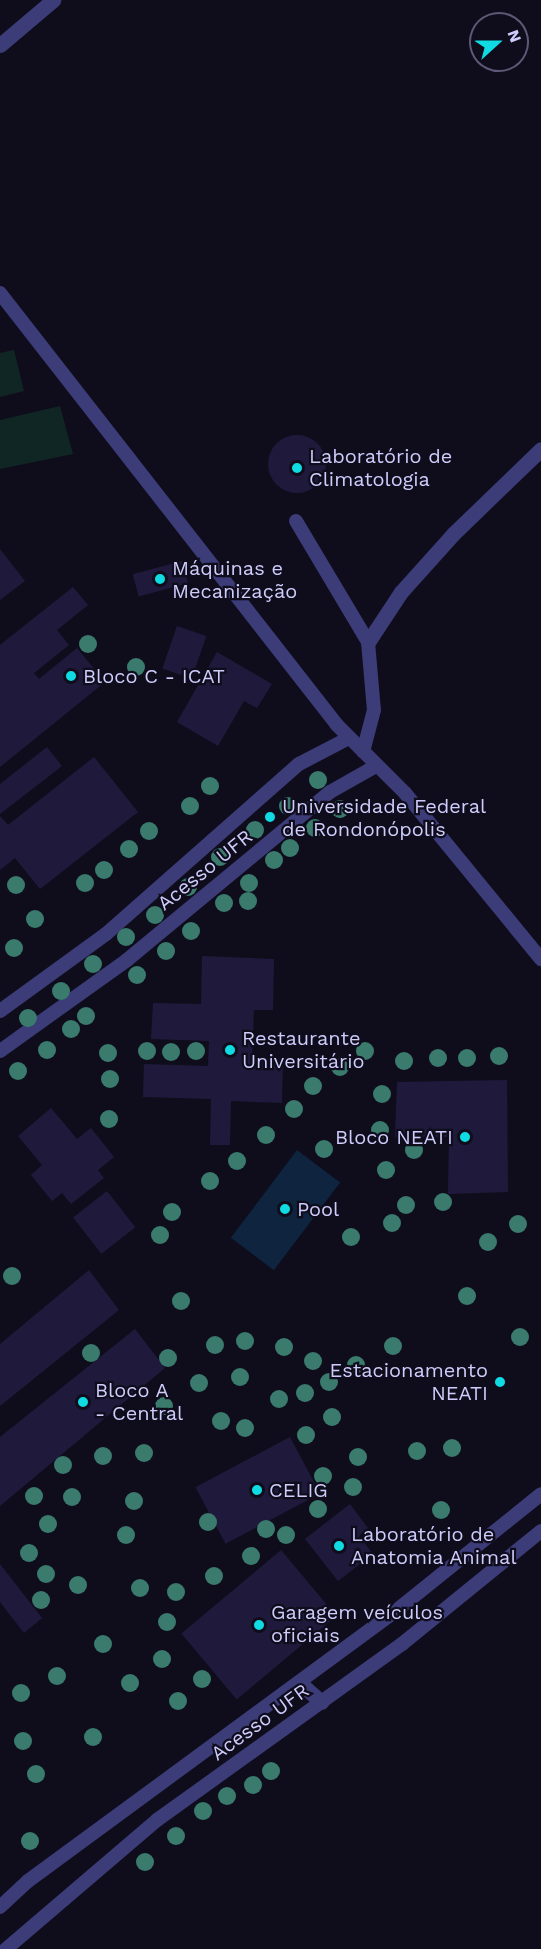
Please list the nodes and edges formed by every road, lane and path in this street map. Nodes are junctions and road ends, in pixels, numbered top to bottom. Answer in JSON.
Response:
{"nodes":[{"id":1,"x":53,"y":0,"type":"edge"},
{"id":2,"x":0,"y":45,"type":"edge"},
{"id":3,"x":0,"y":293,"type":"edge"},
{"id":4,"x":541,"y":449,"type":"edge"},
{"id":5,"x":296,"y":521,"type":"dead end"},
{"id":6,"x":368,"y":642,"type":"junction"},
{"id":7,"x":349,"y":738,"type":"junction"},
{"id":8,"x":363,"y":752,"type":"junction"},
{"id":9,"x":376,"y":766,"type":"junction"},
{"id":10,"x":541,"y":959,"type":"edge"},
{"id":11,"x":0,"y":1011,"type":"edge"},
{"id":12,"x":0,"y":1051,"type":"edge"},
{"id":13,"x":541,"y":1494,"type":"edge"},
{"id":14,"x":541,"y":1531,"type":"edge"},
{"id":15,"x":299,"y":1682,"type":"junction"},
{"id":16,"x":321,"y":1702,"type":"junction"},
{"id":17,"x":0,"y":1907,"type":"edge"},
{"id":18,"x":6,"y":1949,"type":"edge"}],
"edges":[{"from":1,"to":2,"type":"street"},
{"from":3,"to":7,"type":"lane"},
{"from":4,"to":6,"type":"street"},
{"from":5,"to":6,"type":"lane"},
{"from":6,"to":8,"type":"lane"},
{"from":7,"to":8,"type":"lane"},
{"from":7,"to":11,"type":"lane","name":"Acesso UFR"},
{"from":8,"to":9,"type":"lane"},
{"from":9,"to":10,"type":"lane"},
{"from":9,"to":12,"type":"lane","name":"Acesso UFR"},
{"from":13,"to":15,"type":"lane"},
{"from":14,"to":16,"type":"lane","name":"Acesso UFR"},
{"from":15,"to":16,"type":"street"},
{"from":15,"to":17,"type":"lane"},
{"from":16,"to":18,"type":"lane","name":"Acesso UFR"}]}
